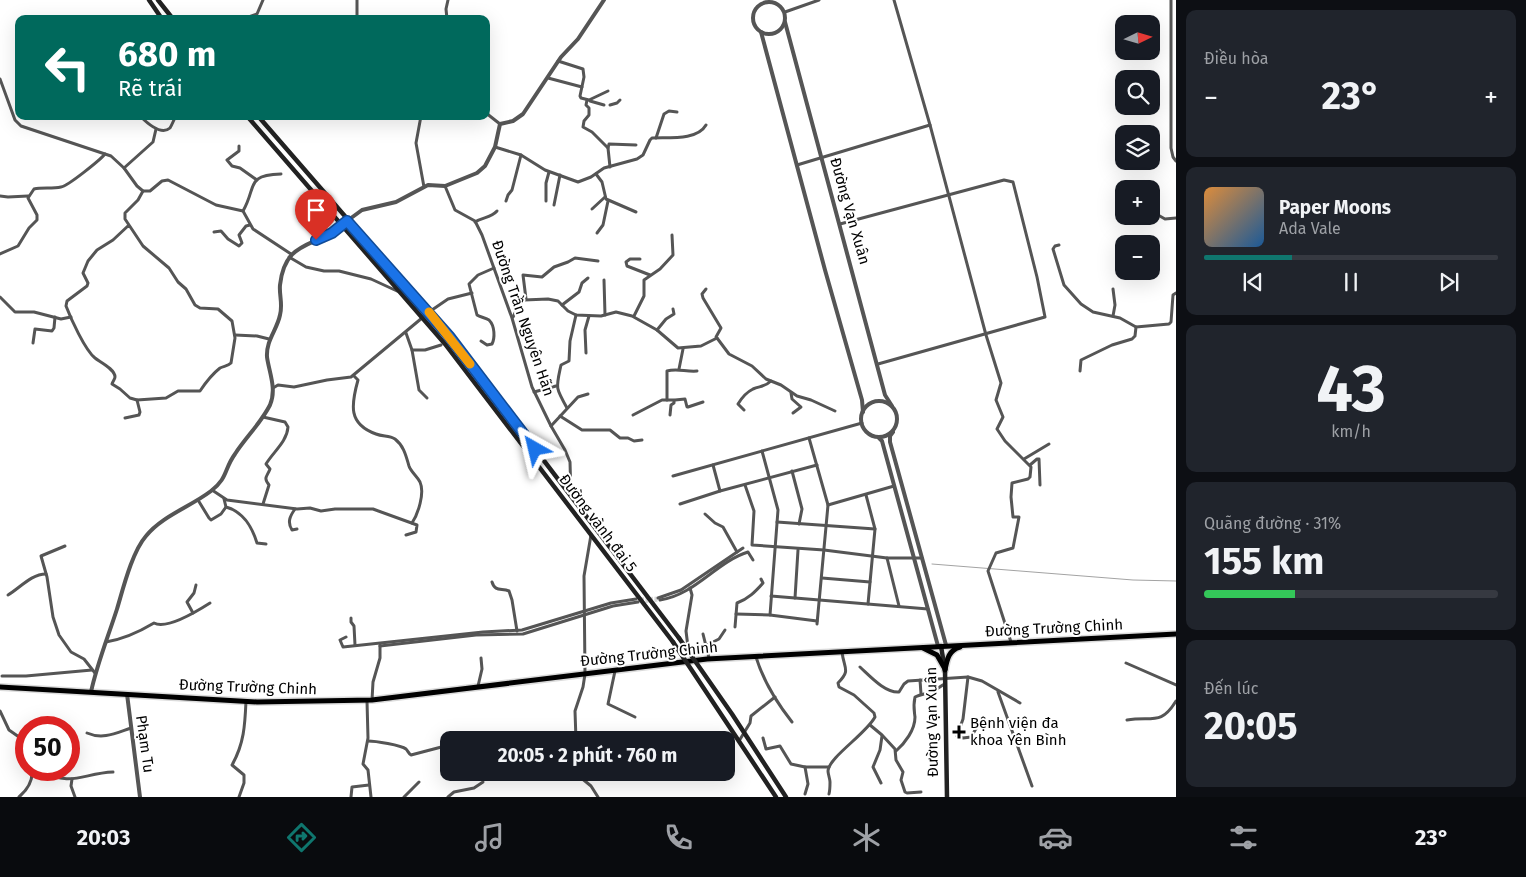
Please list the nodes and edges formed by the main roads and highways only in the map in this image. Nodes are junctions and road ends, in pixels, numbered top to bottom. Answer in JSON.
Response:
{"nodes":[{"id":1,"x":149,"y":0,"type":"edge"},
{"id":2,"x":158,"y":0,"type":"edge"},
{"id":3,"x":158,"y":15,"type":"edge"},
{"id":4,"x":170,"y":15,"type":"edge"},
{"id":5,"x":250,"y":120,"type":"edge"},
{"id":6,"x":261,"y":120,"type":"edge"},
{"id":7,"x":347,"y":221,"type":"junction"},
{"id":8,"x":341,"y":226,"type":"junction"},
{"id":9,"x":1176,"y":634,"type":"edge"},
{"id":10,"x":972,"y":644,"type":"junction"},
{"id":11,"x":942,"y":646,"type":"junction"},
{"id":12,"x":918,"y":647,"type":"junction"},
{"id":13,"x":945,"y":670,"type":"junction"},
{"id":14,"x":0,"y":687,"type":"edge"},
{"id":15,"x":776,"y":797,"type":"edge"},
{"id":16,"x":786,"y":797,"type":"edge"},
{"id":17,"x":947,"y":797,"type":"edge"}],
"edges":[{"from":1,"to":3,"type":"main road"},
{"from":2,"to":4,"type":"main road"},
{"from":5,"to":8,"type":"main road","name":"Đường vành đai 5"},
{"from":6,"to":7,"type":"main road","name":"Đường vành đai 5"},
{"from":7,"to":8,"type":"main road"},
{"from":7,"to":16,"type":"main road","name":"Đường vành đai 5","bridge":true},
{"from":8,"to":15,"type":"main road","name":"Đường vành đai 5","bridge":true},
{"from":9,"to":10,"type":"highway","name":"Đường Trường Chinh"},
{"from":10,"to":11,"type":"highway","name":"Đường Trường Chinh"},
{"from":10,"to":13,"type":"highway"},
{"from":11,"to":12,"type":"highway","name":"Đường Trường Chinh"},
{"from":11,"to":13,"type":"main road","name":"Đường Vạn Xuân"},
{"from":12,"to":13,"type":"highway"},
{"from":12,"to":14,"type":"highway","name":"Đường Trường Chinh"},
{"from":13,"to":17,"type":"main road","name":"Đường Vạn Xuân"}]}
